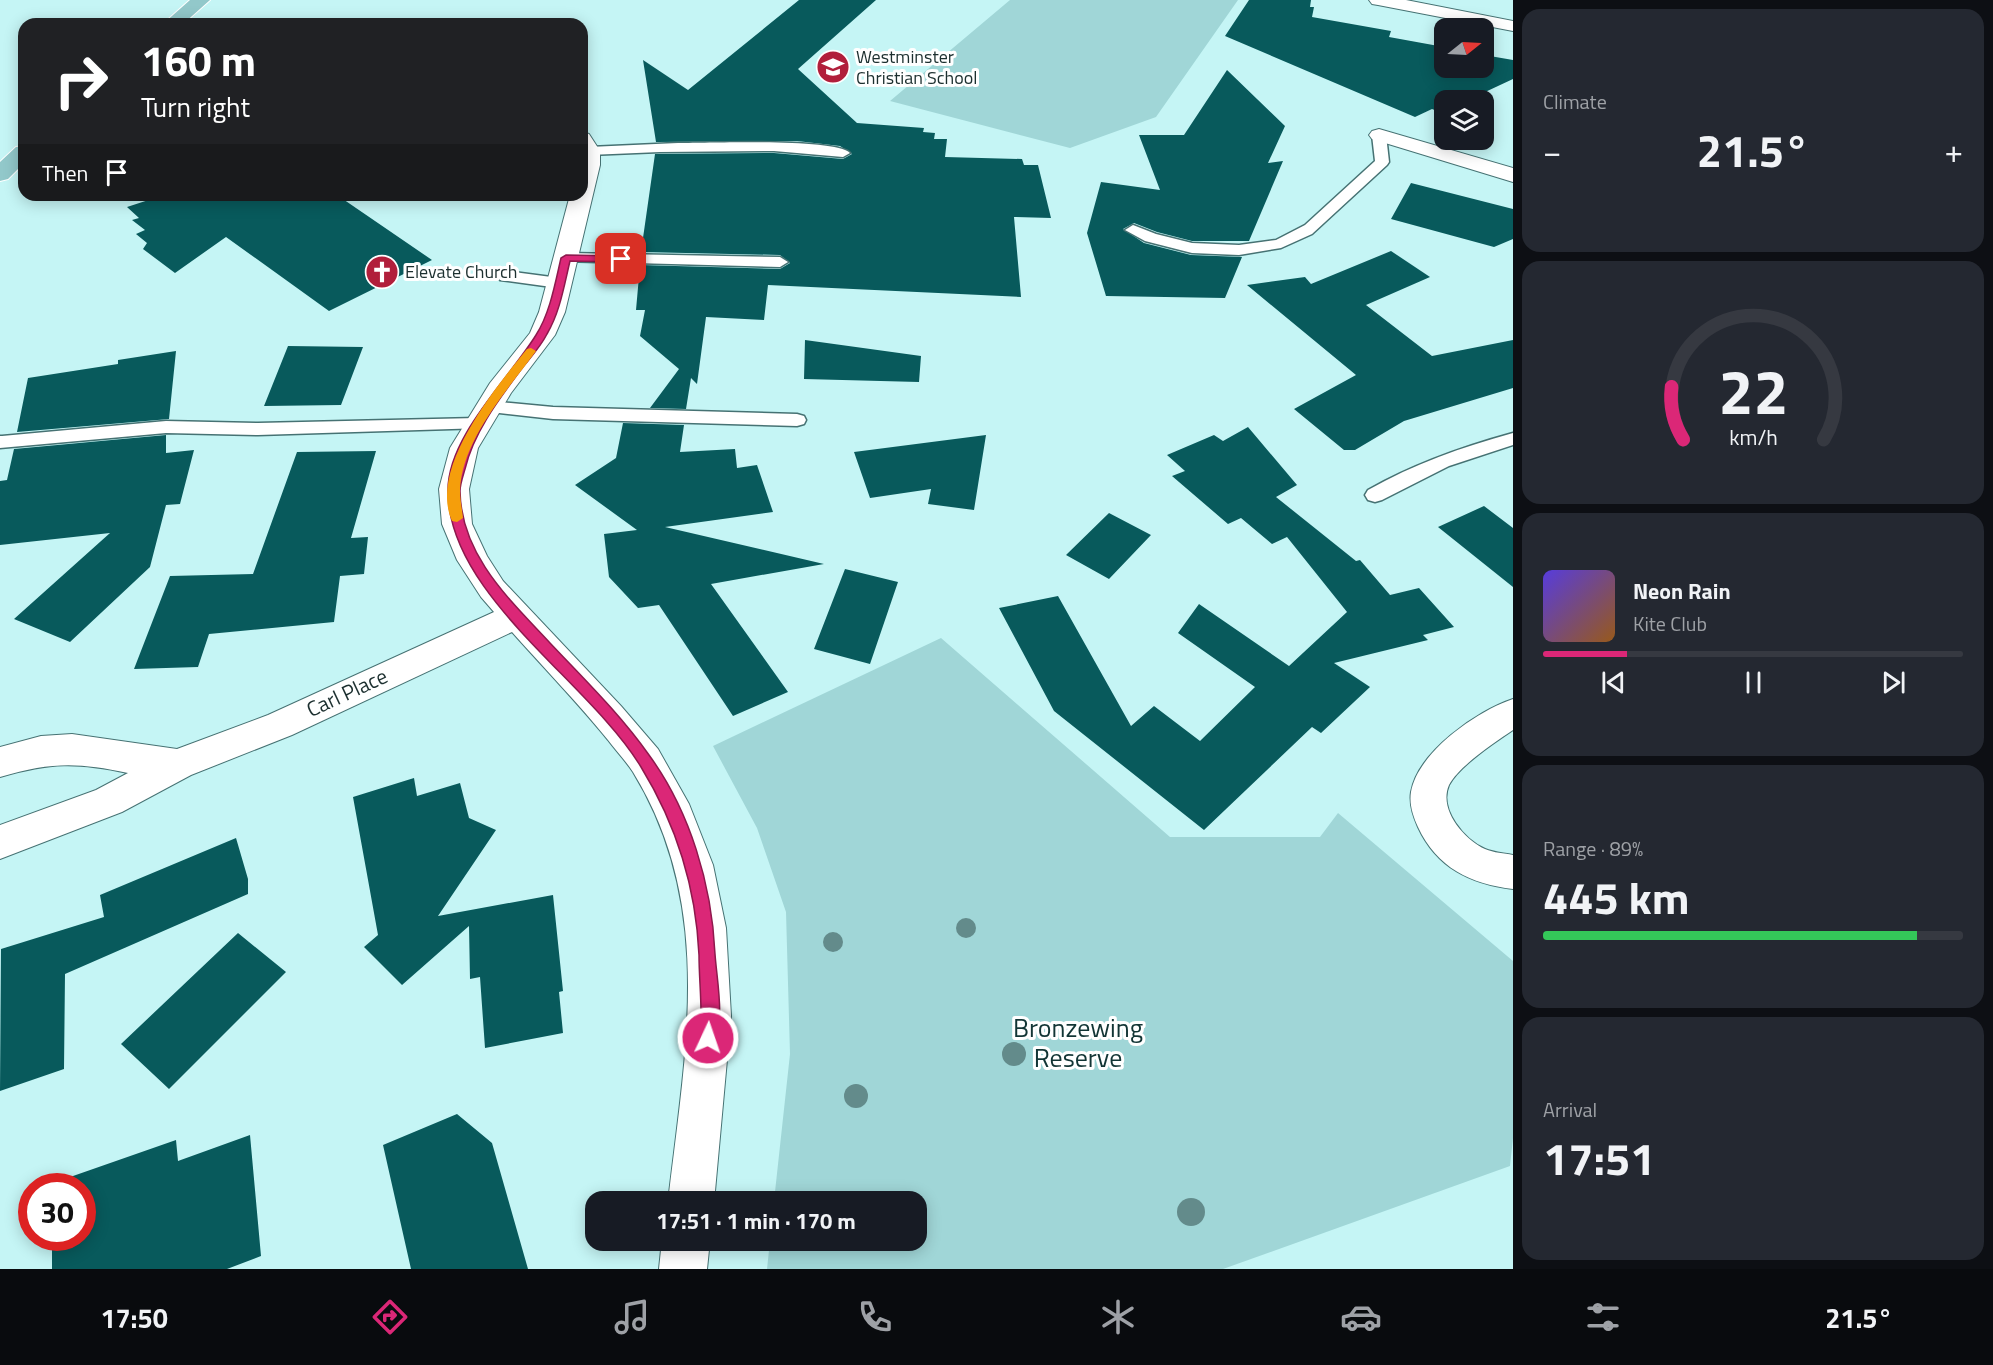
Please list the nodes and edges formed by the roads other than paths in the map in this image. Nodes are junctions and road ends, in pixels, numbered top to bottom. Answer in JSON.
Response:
{"nodes":[{"id":1,"x":201,"y":0,"type":"edge"},
{"id":2,"x":1378,"y":0,"type":"edge"},
{"id":3,"x":179,"y":18,"type":"edge"},
{"id":4,"x":1513,"y":26,"type":"edge"},
{"id":5,"x":1379,"y":135,"type":"joint"},
{"id":6,"x":588,"y":145,"type":"edge"},
{"id":7,"x":843,"y":153,"type":"dead end"},
{"id":8,"x":18,"y":158,"type":"edge"},
{"id":9,"x":0,"y":174,"type":"edge"},
{"id":10,"x":1513,"y":175,"type":"edge"},
{"id":11,"x":580,"y":201,"type":"edge"},
{"id":12,"x":1133,"y":230,"type":"dead end"},
{"id":13,"x":780,"y":262,"type":"dead end"},
{"id":14,"x":563,"y":270,"type":"junction"},
{"id":15,"x":506,"y":276,"type":"dead end"},
{"id":16,"x":483,"y":415,"type":"junction"},
{"id":17,"x":797,"y":420,"type":"dead end"},
{"id":18,"x":2,"y":442,"type":"dead end"},
{"id":19,"x":1511,"y":442,"type":"edge"},
{"id":20,"x":1375,"y":495,"type":"dead end"},
{"id":21,"x":515,"y":616,"type":"junction"},
{"id":22,"x":1513,"y":713,"type":"edge"},
{"id":23,"x":0,"y":762,"type":"edge"},
{"id":24,"x":178,"y":764,"type":"junction"},
{"id":25,"x":0,"y":842,"type":"edge"},
{"id":26,"x":1513,"y":872,"type":"edge"},
{"id":27,"x":692,"y":1191,"type":"edge"},
{"id":28,"x":685,"y":1251,"type":"edge"},
{"id":29,"x":683,"y":1269,"type":"edge"}],
"edges":[{"from":1,"to":3,"type":"main road"},
{"from":2,"to":4,"type":"street"},
{"from":5,"to":10,"type":"street"},
{"from":5,"to":12,"type":"lane"},
{"from":6,"to":7,"type":"lane"},
{"from":8,"to":9,"type":"main road"},
{"from":11,"to":14,"type":"street"},
{"from":13,"to":14,"type":"lane"},
{"from":14,"to":15,"type":"lane"},
{"from":14,"to":16,"type":"street"},
{"from":16,"to":17,"type":"lane"},
{"from":16,"to":18,"type":"lane"},
{"from":16,"to":21,"type":"street"},
{"from":19,"to":20,"type":"lane"},
{"from":21,"to":24,"type":"street","name":"Carl Place"},
{"from":21,"to":27,"type":"street"},
{"from":22,"to":26,"type":"street"},
{"from":23,"to":24,"type":"street","name":"Carl Place"},
{"from":24,"to":25,"type":"street","name":"Carl Place"},
{"from":28,"to":29,"type":"street"}]}
